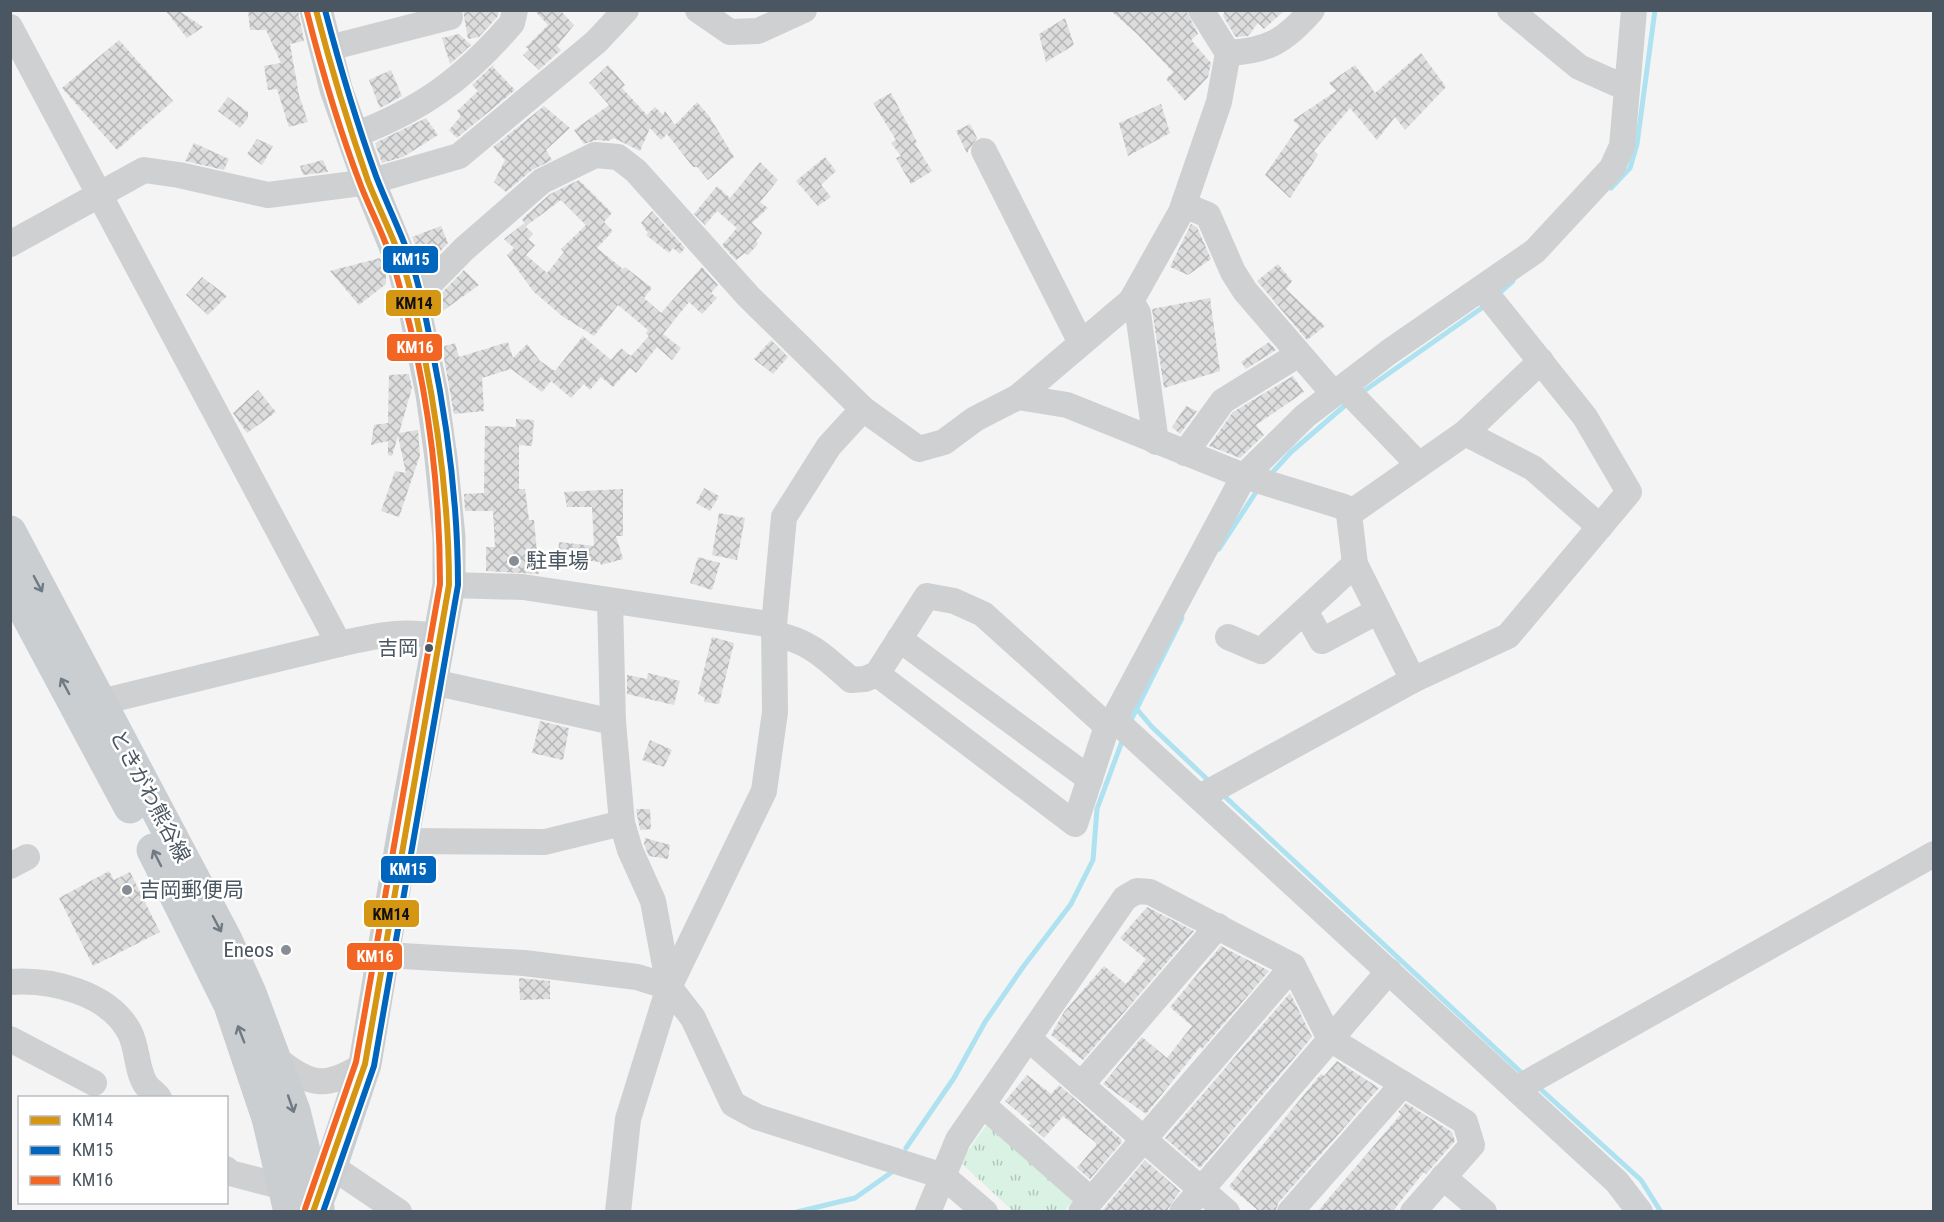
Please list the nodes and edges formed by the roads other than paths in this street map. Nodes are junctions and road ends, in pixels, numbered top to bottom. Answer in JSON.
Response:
{"nodes":[{"id":1,"x":316,"y":10,"type":"edge"},
{"id":2,"x":514,"y":10,"type":"edge"},
{"id":3,"x":626,"y":10,"type":"edge"},
{"id":4,"x":698,"y":10,"type":"edge"},
{"id":5,"x":804,"y":10,"type":"edge"},
{"id":6,"x":1201,"y":10,"type":"edge"},
{"id":7,"x":1312,"y":10,"type":"edge"},
{"id":8,"x":1510,"y":10,"type":"edge"},
{"id":9,"x":1627,"y":13,"type":"edge"},
{"id":10,"x":450,"y":17,"type":"dead end"},
{"id":11,"x":10,"y":27,"type":"edge"},
{"id":12,"x":324,"y":48,"type":"junction"},
{"id":13,"x":1228,"y":53,"type":"junction"},
{"id":14,"x":1626,"y":88,"type":"junction"},
{"id":15,"x":352,"y":136,"type":"junction"},
{"id":16,"x":984,"y":151,"type":"dead end"},
{"id":17,"x":369,"y":182,"type":"junction"},
{"id":18,"x":99,"y":194,"type":"junction"},
{"id":19,"x":1184,"y":205,"type":"junction"},
{"id":20,"x":10,"y":244,"type":"edge"},
{"id":21,"x":1482,"y":288,"type":"junction"},
{"id":22,"x":413,"y":301,"type":"junction"},
{"id":23,"x":1131,"y":301,"type":"junction"},
{"id":24,"x":1081,"y":343,"type":"junction"},
{"id":25,"x":1299,"y":354,"type":"junction"},
{"id":26,"x":1541,"y":361,"type":"junction"},
{"id":27,"x":1339,"y":390,"type":"junction"},
{"id":28,"x":1018,"y":397,"type":"junction"},
{"id":29,"x":863,"y":409,"type":"junction"},
{"id":30,"x":1465,"y":433,"type":"junction"},
{"id":31,"x":1156,"y":442,"type":"junction"},
{"id":32,"x":1185,"y":453,"type":"junction"},
{"id":33,"x":1419,"y":465,"type":"junction"},
{"id":34,"x":1244,"y":476,"type":"junction"},
{"id":35,"x":1348,"y":514,"type":"junction"},
{"id":36,"x":1600,"y":527,"type":"junction"},
{"id":37,"x":10,"y":532,"type":"edge"},
{"id":38,"x":1355,"y":564,"type":"junction"},
{"id":39,"x":10,"y":583,"type":"edge"},
{"id":40,"x":449,"y":585,"type":"junction"},
{"id":41,"x":610,"y":601,"type":"junction"},
{"id":42,"x":1305,"y":611,"type":"junction"},
{"id":43,"x":1378,"y":611,"type":"junction"},
{"id":44,"x":774,"y":629,"type":"junction"},
{"id":45,"x":440,"y":637,"type":"junction"},
{"id":46,"x":1228,"y":637,"type":"dead end"},
{"id":47,"x":899,"y":639,"type":"junction"},
{"id":48,"x":339,"y":644,"type":"junction"},
{"id":49,"x":876,"y":674,"type":"junction"},
{"id":50,"x":1413,"y":680,"type":"junction"},
{"id":51,"x":433,"y":682,"type":"junction"},
{"id":52,"x":101,"y":702,"type":"junction"},
{"id":53,"x":613,"y":722,"type":"junction"},
{"id":54,"x":1119,"y":726,"type":"junction"},
{"id":55,"x":1090,"y":778,"type":"junction"},
{"id":56,"x":1200,"y":797,"type":"junction"},
{"id":57,"x":622,"y":823,"type":"junction"},
{"id":58,"x":402,"y":841,"type":"junction"},
{"id":59,"x":1934,"y":854,"type":"edge"},
{"id":60,"x":1218,"y":926,"type":"junction"},
{"id":61,"x":385,"y":955,"type":"junction"},
{"id":62,"x":1293,"y":966,"type":"junction"},
{"id":63,"x":1389,"y":971,"type":"junction"},
{"id":64,"x":10,"y":982,"type":"edge"},
{"id":65,"x":669,"y":987,"type":"junction"},
{"id":66,"x":10,"y":1039,"type":"edge"},
{"id":67,"x":1029,"y":1039,"type":"junction"},
{"id":68,"x":1330,"y":1039,"type":"junction"},
{"id":69,"x":275,"y":1058,"type":"junction"},
{"id":70,"x":365,"y":1064,"type":"junction"},
{"id":71,"x":94,"y":1083,"type":"dead end"},
{"id":72,"x":1403,"y":1084,"type":"junction"},
{"id":73,"x":1081,"y":1085,"type":"junction"},
{"id":74,"x":1516,"y":1089,"type":"junction"},
{"id":75,"x":157,"y":1096,"type":"edge"},
{"id":76,"x":983,"y":1105,"type":"junction"},
{"id":77,"x":1144,"y":1139,"type":"junction"},
{"id":78,"x":331,"y":1166,"type":"junction"},
{"id":79,"x":228,"y":1171,"type":"edge"},
{"id":80,"x":943,"y":1176,"type":"junction"},
{"id":81,"x":1443,"y":1178,"type":"junction"},
{"id":82,"x":1201,"y":1189,"type":"junction"},
{"id":83,"x":304,"y":1205,"type":"edge"},
{"id":84,"x":1086,"y":1206,"type":"edge"},
{"id":85,"x":399,"y":1212,"type":"edge"},
{"id":86,"x":618,"y":1212,"type":"edge"},
{"id":87,"x":928,"y":1212,"type":"edge"},
{"id":88,"x":985,"y":1212,"type":"edge"},
{"id":89,"x":1182,"y":1212,"type":"edge"},
{"id":90,"x":1227,"y":1212,"type":"edge"},
{"id":91,"x":1290,"y":1212,"type":"edge"},
{"id":92,"x":1413,"y":1212,"type":"edge"},
{"id":93,"x":1484,"y":1212,"type":"edge"},
{"id":94,"x":1640,"y":1212,"type":"edge"}],
"edges":[{"from":1,"to":12,"type":"main road"},
{"from":2,"to":15,"type":"street"},
{"from":3,"to":17,"type":"street"},
{"from":4,"to":5,"type":"street"},
{"from":6,"to":13,"type":"street"},
{"from":7,"to":13,"type":"street"},
{"from":8,"to":14,"type":"street"},
{"from":9,"to":14,"type":"street"},
{"from":10,"to":12,"type":"street"},
{"from":11,"to":18,"type":"street"},
{"from":12,"to":15,"type":"main road"},
{"from":13,"to":19,"type":"street"},
{"from":14,"to":21,"type":"street"},
{"from":15,"to":17,"type":"main road"},
{"from":16,"to":24,"type":"street"},
{"from":17,"to":18,"type":"street"},
{"from":17,"to":22,"type":"main road"},
{"from":18,"to":20,"type":"street"},
{"from":18,"to":48,"type":"street"},
{"from":19,"to":23,"type":"street"},
{"from":19,"to":25,"type":"street"},
{"from":21,"to":26,"type":"street"},
{"from":21,"to":27,"type":"street"},
{"from":22,"to":29,"type":"street"},
{"from":22,"to":40,"type":"main road"},
{"from":23,"to":24,"type":"street"},
{"from":23,"to":31,"type":"street"},
{"from":24,"to":28,"type":"street"},
{"from":25,"to":27,"type":"street"},
{"from":25,"to":32,"type":"street"},
{"from":26,"to":30,"type":"street"},
{"from":26,"to":36,"type":"street"},
{"from":27,"to":33,"type":"street"},
{"from":27,"to":34,"type":"street"},
{"from":28,"to":29,"type":"street"},
{"from":28,"to":31,"type":"street"},
{"from":29,"to":44,"type":"street"},
{"from":30,"to":33,"type":"street"},
{"from":30,"to":36,"type":"street"},
{"from":31,"to":32,"type":"street"},
{"from":32,"to":34,"type":"street"},
{"from":33,"to":35,"type":"street"},
{"from":34,"to":35,"type":"street"},
{"from":34,"to":54,"type":"street"},
{"from":35,"to":38,"type":"street"},
{"from":36,"to":50,"type":"street"},
{"from":37,"to":52,"type":"main road","name":"ときがわ熊谷線","one_way":true},
{"from":38,"to":42,"type":"street"},
{"from":38,"to":43,"type":"street"},
{"from":83,"to":39,"type":"main road","name":"ときがわ熊谷線","one_way":true},
{"from":40,"to":41,"type":"street"},
{"from":40,"to":45,"type":"main road"},
{"from":41,"to":44,"type":"street"},
{"from":41,"to":53,"type":"street"},
{"from":42,"to":43,"type":"street"},
{"from":42,"to":46,"type":"street"},
{"from":43,"to":50,"type":"street"},
{"from":44,"to":49,"type":"street"},
{"from":44,"to":65,"type":"street"},
{"from":45,"to":48,"type":"street"},
{"from":45,"to":51,"type":"main road"},
{"from":47,"to":49,"type":"street"},
{"from":47,"to":54,"type":"street"},
{"from":47,"to":55,"type":"street"},
{"from":48,"to":52,"type":"street"},
{"from":49,"to":55,"type":"street"},
{"from":50,"to":56,"type":"street"},
{"from":51,"to":53,"type":"street"},
{"from":51,"to":58,"type":"main road"},
{"from":52,"to":69,"type":"main road","name":"ときがわ熊谷線","one_way":true},
{"from":53,"to":57,"type":"street"},
{"from":54,"to":55,"type":"street"},
{"from":54,"to":56,"type":"street"},
{"from":56,"to":63,"type":"street"},
{"from":57,"to":58,"type":"street"},
{"from":57,"to":65,"type":"street"},
{"from":58,"to":61,"type":"main road"},
{"from":59,"to":74,"type":"street"},
{"from":60,"to":62,"type":"street"},
{"from":60,"to":67,"type":"street"},
{"from":60,"to":73,"type":"street"},
{"from":61,"to":65,"type":"street"},
{"from":61,"to":70,"type":"main road"},
{"from":62,"to":68,"type":"street"},
{"from":62,"to":77,"type":"street"},
{"from":63,"to":68,"type":"street"},
{"from":63,"to":74,"type":"street"},
{"from":64,"to":75,"type":"street"},
{"from":65,"to":80,"type":"street"},
{"from":65,"to":86,"type":"street"},
{"from":66,"to":71,"type":"street"},
{"from":67,"to":73,"type":"street"},
{"from":67,"to":76,"type":"street"},
{"from":68,"to":72,"type":"street"},
{"from":68,"to":82,"type":"street"},
{"from":69,"to":70,"type":"street"},
{"from":69,"to":83,"type":"main road","name":"ときがわ熊谷線","one_way":true},
{"from":70,"to":78,"type":"main road"},
{"from":72,"to":81,"type":"street"},
{"from":72,"to":91,"type":"street"},
{"from":73,"to":77,"type":"street"},
{"from":74,"to":94,"type":"street"},
{"from":76,"to":80,"type":"street"},
{"from":76,"to":84,"type":"street"},
{"from":77,"to":82,"type":"street"},
{"from":77,"to":84,"type":"street"},
{"from":78,"to":83,"type":"main road"},
{"from":78,"to":85,"type":"street"},
{"from":79,"to":83,"type":"street"},
{"from":80,"to":87,"type":"street"},
{"from":80,"to":88,"type":"street"},
{"from":81,"to":92,"type":"street"},
{"from":81,"to":93,"type":"street"},
{"from":82,"to":89,"type":"street"},
{"from":82,"to":90,"type":"street"}]}
